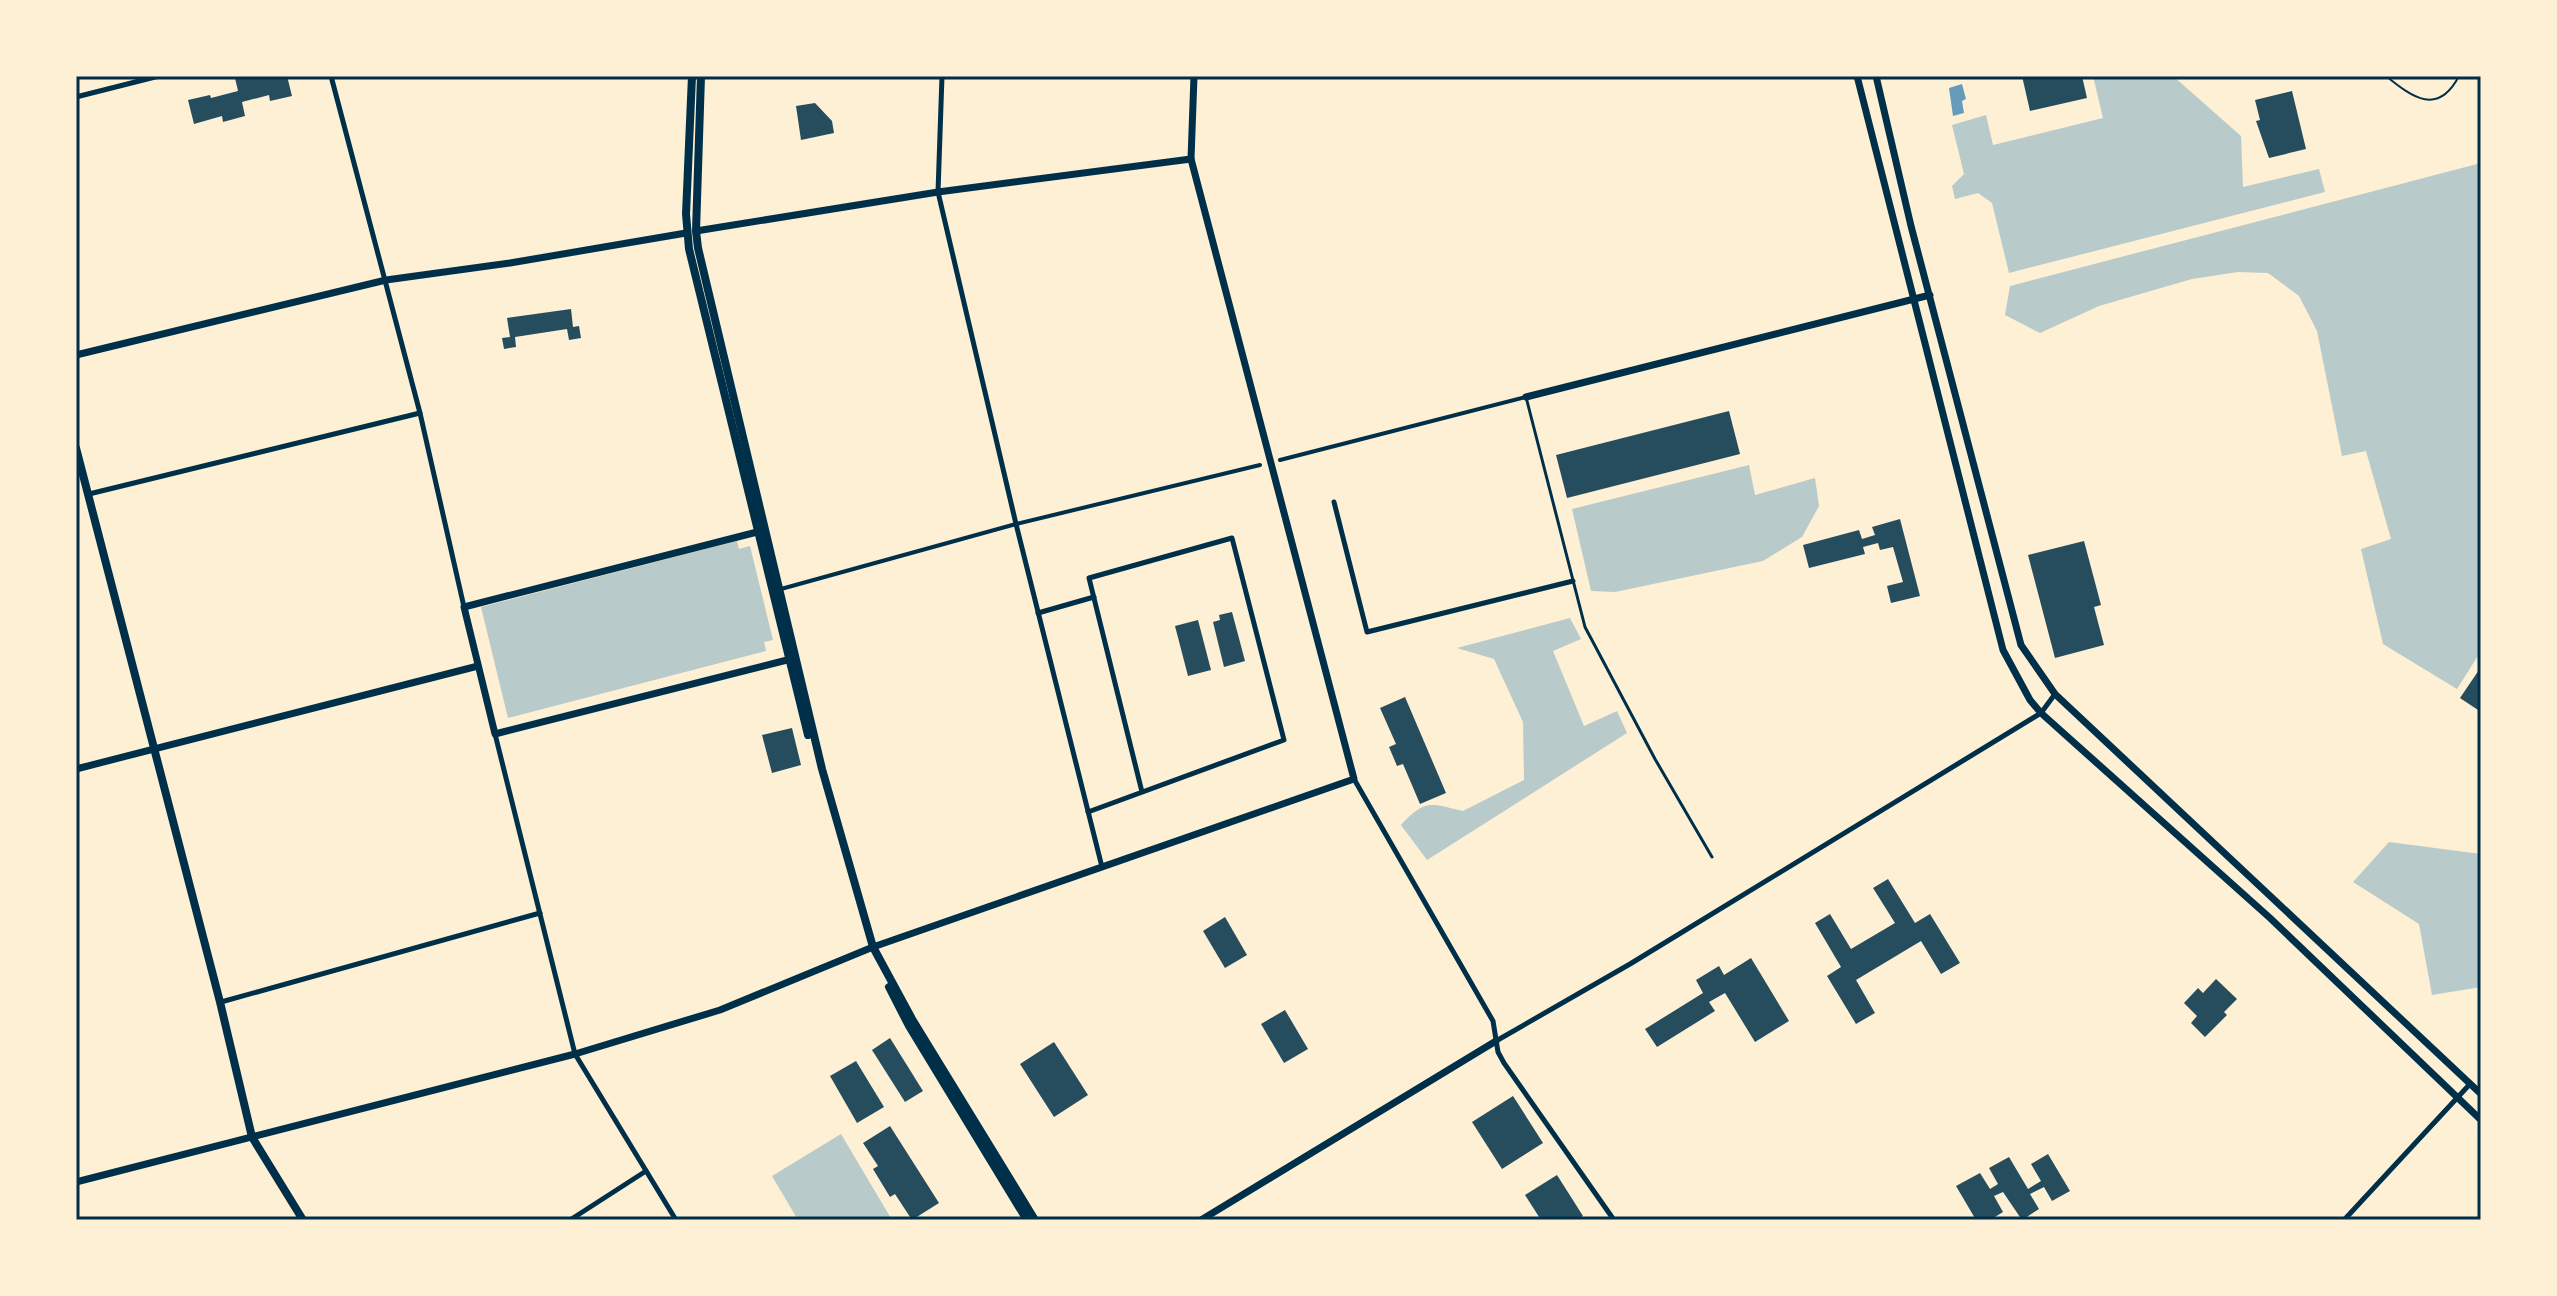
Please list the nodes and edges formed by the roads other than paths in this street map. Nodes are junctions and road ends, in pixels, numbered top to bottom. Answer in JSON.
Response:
{"nodes":[{"id":1,"x":159,"y":76,"type":"edge"},
{"id":2,"x":331,"y":76,"type":"edge"},
{"id":3,"x":942,"y":76,"type":"edge"},
{"id":4,"x":1194,"y":76,"type":"edge"},
{"id":5,"x":1857,"y":76,"type":"edge"},
{"id":6,"x":1876,"y":76,"type":"edge"},
{"id":7,"x":697,"y":78,"type":"edge"},
{"id":8,"x":76,"y":97,"type":"edge"},
{"id":9,"x":1191,"y":159,"type":"junction"},
{"id":10,"x":938,"y":192,"type":"junction"},
{"id":11,"x":691,"y":232,"type":"junction"},
{"id":12,"x":386,"y":280,"type":"junction"},
{"id":13,"x":1930,"y":295,"type":"junction"},
{"id":14,"x":1914,"y":299,"type":"junction"},
{"id":15,"x":76,"y":355,"type":"edge"},
{"id":16,"x":1526,"y":397,"type":"junction"},
{"id":17,"x":420,"y":413,"type":"junction"},
{"id":18,"x":76,"y":448,"type":"edge"},
{"id":19,"x":1280,"y":460,"type":"dead end"},
{"id":20,"x":1260,"y":465,"type":"dead end"},
{"id":21,"x":88,"y":494,"type":"junction"},
{"id":22,"x":1334,"y":502,"type":"dead end"},
{"id":23,"x":1016,"y":524,"type":"junction"},
{"id":24,"x":761,"y":532,"type":"junction"},
{"id":25,"x":1573,"y":581,"type":"junction"},
{"id":26,"x":778,"y":590,"type":"junction"},
{"id":27,"x":1094,"y":597,"type":"junction"},
{"id":28,"x":464,"y":607,"type":"junction"},
{"id":29,"x":1038,"y":613,"type":"junction"},
{"id":30,"x":792,"y":659,"type":"junction"},
{"id":31,"x":478,"y":666,"type":"junction"},
{"id":32,"x":2055,"y":694,"type":"junction"},
{"id":33,"x":2041,"y":713,"type":"junction"},
{"id":34,"x":495,"y":734,"type":"junction"},
{"id":35,"x":155,"y":749,"type":"junction"},
{"id":36,"x":76,"y":769,"type":"edge"},
{"id":37,"x":1354,"y":779,"type":"junction"},
{"id":38,"x":1142,"y":792,"type":"junction"},
{"id":39,"x":1088,"y":812,"type":"junction"},
{"id":40,"x":1712,"y":857,"type":"dead end"},
{"id":41,"x":1102,"y":867,"type":"junction"},
{"id":42,"x":540,"y":913,"type":"junction"},
{"id":43,"x":871,"y":948,"type":"junction"},
{"id":44,"x":220,"y":1002,"type":"junction"},
{"id":45,"x":1496,"y":1041,"type":"junction"},
{"id":46,"x":575,"y":1054,"type":"junction"},
{"id":47,"x":2470,"y":1084,"type":"junction"},
{"id":48,"x":2481,"y":1094,"type":"edge"},
{"id":49,"x":2457,"y":1098,"type":"junction"},
{"id":50,"x":2481,"y":1120,"type":"edge"},
{"id":51,"x":252,"y":1137,"type":"junction"},
{"id":52,"x":646,"y":1171,"type":"junction"},
{"id":53,"x":76,"y":1182,"type":"edge"},
{"id":54,"x":303,"y":1220,"type":"edge"},
{"id":55,"x":570,"y":1220,"type":"edge"},
{"id":56,"x":676,"y":1220,"type":"edge"},
{"id":57,"x":1027,"y":1220,"type":"edge"},
{"id":58,"x":1035,"y":1220,"type":"edge"},
{"id":59,"x":1201,"y":1220,"type":"edge"},
{"id":60,"x":1614,"y":1220,"type":"edge"},
{"id":61,"x":2344,"y":1220,"type":"edge"}],
"edges":[{"from":1,"to":8,"type":"street"},
{"from":2,"to":12,"type":"street"},
{"from":3,"to":10,"type":"street"},
{"from":4,"to":9,"type":"street"},
{"from":5,"to":14,"type":"street"},
{"from":6,"to":13,"type":"street"},
{"from":7,"to":11,"type":"main road"},
{"from":9,"to":10,"type":"street"},
{"from":9,"to":37,"type":"street"},
{"from":10,"to":11,"type":"street"},
{"from":10,"to":23,"type":"street"},
{"from":11,"to":12,"type":"street"},
{"from":11,"to":24,"type":"main road"},
{"from":12,"to":15,"type":"street"},
{"from":12,"to":17,"type":"street"},
{"from":13,"to":14,"type":"street"},
{"from":13,"to":32,"type":"street"},
{"from":14,"to":16,"type":"street"},
{"from":14,"to":33,"type":"street"},
{"from":16,"to":19,"type":"street"},
{"from":16,"to":25,"type":"lane"},
{"from":17,"to":21,"type":"street"},
{"from":17,"to":28,"type":"street"},
{"from":18,"to":21,"type":"main road"},
{"from":20,"to":23,"type":"street"},
{"from":21,"to":35,"type":"main road"},
{"from":22,"to":25,"type":"street"},
{"from":23,"to":26,"type":"street"},
{"from":23,"to":29,"type":"street"},
{"from":24,"to":26,"type":"main road"},
{"from":24,"to":28,"type":"street"},
{"from":24,"to":30,"type":"main road"},
{"from":25,"to":40,"type":"lane"},
{"from":26,"to":30,"type":"main road"},
{"from":27,"to":29,"type":"street"},
{"from":27,"to":38,"type":"street"},
{"from":27,"to":38,"type":"street"},
{"from":28,"to":31,"type":"street"},
{"from":29,"to":39,"type":"street"},
{"from":30,"to":34,"type":"street"},
{"from":30,"to":43,"type":"main road"},
{"from":31,"to":34,"type":"street"},
{"from":31,"to":35,"type":"street"},
{"from":32,"to":33,"type":"street"},
{"from":32,"to":47,"type":"street"},
{"from":33,"to":45,"type":"street"},
{"from":33,"to":49,"type":"street"},
{"from":34,"to":42,"type":"street"},
{"from":35,"to":36,"type":"street"},
{"from":35,"to":44,"type":"main road"},
{"from":37,"to":41,"type":"street"},
{"from":37,"to":45,"type":"street"},
{"from":38,"to":39,"type":"street"},
{"from":39,"to":41,"type":"street"},
{"from":41,"to":43,"type":"street"},
{"from":42,"to":44,"type":"street"},
{"from":42,"to":46,"type":"street"},
{"from":43,"to":46,"type":"street"},
{"from":43,"to":57,"type":"main road"},
{"from":43,"to":58,"type":"main road"},
{"from":44,"to":51,"type":"main road"},
{"from":45,"to":59,"type":"street"},
{"from":45,"to":60,"type":"street"},
{"from":46,"to":51,"type":"street"},
{"from":46,"to":52,"type":"street"},
{"from":47,"to":48,"type":"street"},
{"from":47,"to":49,"type":"street"},
{"from":49,"to":50,"type":"street"},
{"from":49,"to":61,"type":"street"},
{"from":51,"to":53,"type":"street"},
{"from":51,"to":54,"type":"main road"},
{"from":52,"to":55,"type":"street"},
{"from":52,"to":56,"type":"street"}]}
